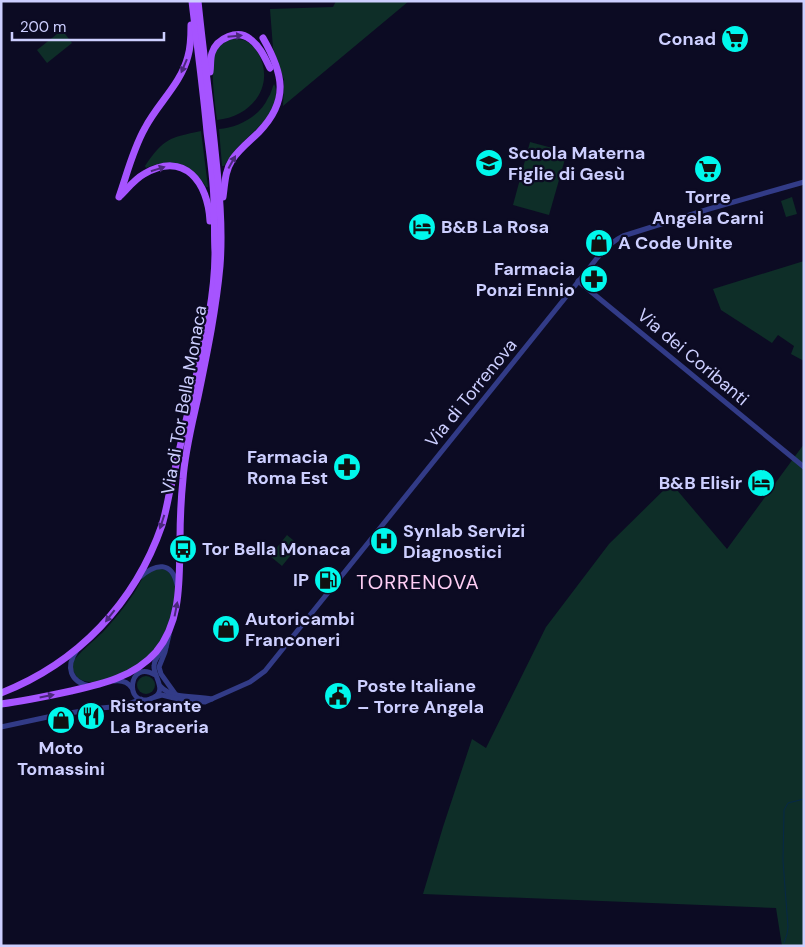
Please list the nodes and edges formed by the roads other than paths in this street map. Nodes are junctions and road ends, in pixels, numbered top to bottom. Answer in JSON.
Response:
{"nodes":[{"id":1,"x":192,"y":1,"type":"edge"},
{"id":2,"x":198,"y":1,"type":"edge"},
{"id":3,"x":264,"y":38,"type":"dead end"},
{"id":4,"x":270,"y":68,"type":"dead end"},
{"id":5,"x":209,"y":88,"type":"junction"},
{"id":6,"x":208,"y":105,"type":"junction"},
{"id":7,"x":210,"y":132,"type":"junction"},
{"id":8,"x":804,"y":182,"type":"edge"},
{"id":9,"x":220,"y":209,"type":"junction"},
{"id":10,"x":215,"y":252,"type":"junction"},
{"id":11,"x":578,"y":281,"type":"junction"},
{"id":12,"x":804,"y":467,"type":"edge"},
{"id":13,"x":138,"y":578,"type":"junction"},
{"id":14,"x":178,"y":591,"type":"junction"},
{"id":15,"x":171,"y":626,"type":"junction"},
{"id":16,"x":166,"y":647,"type":"junction"},
{"id":17,"x":77,"y":650,"type":"junction"},
{"id":18,"x":155,"y":675,"type":"junction"},
{"id":19,"x":106,"y":682,"type":"junction"},
{"id":20,"x":92,"y":686,"type":"junction"},
{"id":21,"x":160,"y":686,"type":"junction"},
{"id":22,"x":133,"y":690,"type":"junction"},
{"id":23,"x":1,"y":693,"type":"edge"},
{"id":24,"x":176,"y":695,"type":"junction"},
{"id":25,"x":155,"y":697,"type":"junction"},
{"id":26,"x":141,"y":699,"type":"junction"},
{"id":27,"x":212,"y":699,"type":"junction"},
{"id":28,"x":1,"y":704,"type":"edge"},
{"id":29,"x":130,"y":704,"type":"junction"},
{"id":30,"x":1,"y":727,"type":"edge"}],
"edges":[{"from":1,"to":6,"type":"main road"},
{"from":1,"to":10,"type":"main road","one_way":true},
{"from":2,"to":5,"type":"main road"},
{"from":9,"to":3,"type":"main road","one_way":true},
{"from":5,"to":4,"type":"main road","one_way":true},
{"from":5,"to":6,"type":"main road"},
{"from":6,"to":7,"type":"main road"},
{"from":7,"to":9,"type":"main road","name":"Via di Tor Bella Monaca"},
{"from":7,"to":10,"type":"main road","name":"Via di Tor Bella Monaca"},
{"from":8,"to":11,"type":"street","name":"Via di Torrenova"},
{"from":9,"to":14,"type":"main road","name":"Via di Tor Bella Monaca"},
{"from":10,"to":13,"type":"main road","name":"Via di Tor Bella Monaca","one_way":true},
{"from":11,"to":12,"type":"street","name":"Via dei Coribanti"},
{"from":11,"to":27,"type":"street","name":"Via di Torrenova"},
{"from":13,"to":14,"type":"street"},
{"from":13,"to":17,"type":"main road","name":"Via di Tor Bella Monaca","one_way":true},
{"from":15,"to":14,"type":"main road","name":"Via di Tor Bella Monaca","one_way":true},
{"from":15,"to":16,"type":"street"},
{"from":15,"to":19,"type":"main road","name":"Via di Tor Bella Monaca"},
{"from":16,"to":18,"type":"street"},
{"from":16,"to":24,"type":"street"},
{"from":17,"to":20,"type":"street"},
{"from":17,"to":23,"type":"main road","name":"Via di Tor Bella Monaca"},
{"from":18,"to":21,"type":"street"},
{"from":18,"to":22,"type":"street"},
{"from":19,"to":20,"type":"main road","name":"Via di Tor Bella Monaca"},
{"from":19,"to":22,"type":"street"},
{"from":28,"to":20,"type":"main road","name":"Via di Tor Bella Monaca","one_way":true},
{"from":21,"to":24,"type":"street","name":"Via di Torrenova"},
{"from":21,"to":25,"type":"street"},
{"from":22,"to":26,"type":"street"},
{"from":22,"to":29,"type":"street"},
{"from":24,"to":27,"type":"street","name":"Via di Torrenova"},
{"from":25,"to":26,"type":"street"},
{"from":25,"to":27,"type":"street","name":"Via di Torrenova"},
{"from":26,"to":29,"type":"street"},
{"from":29,"to":30,"type":"street"}]}
